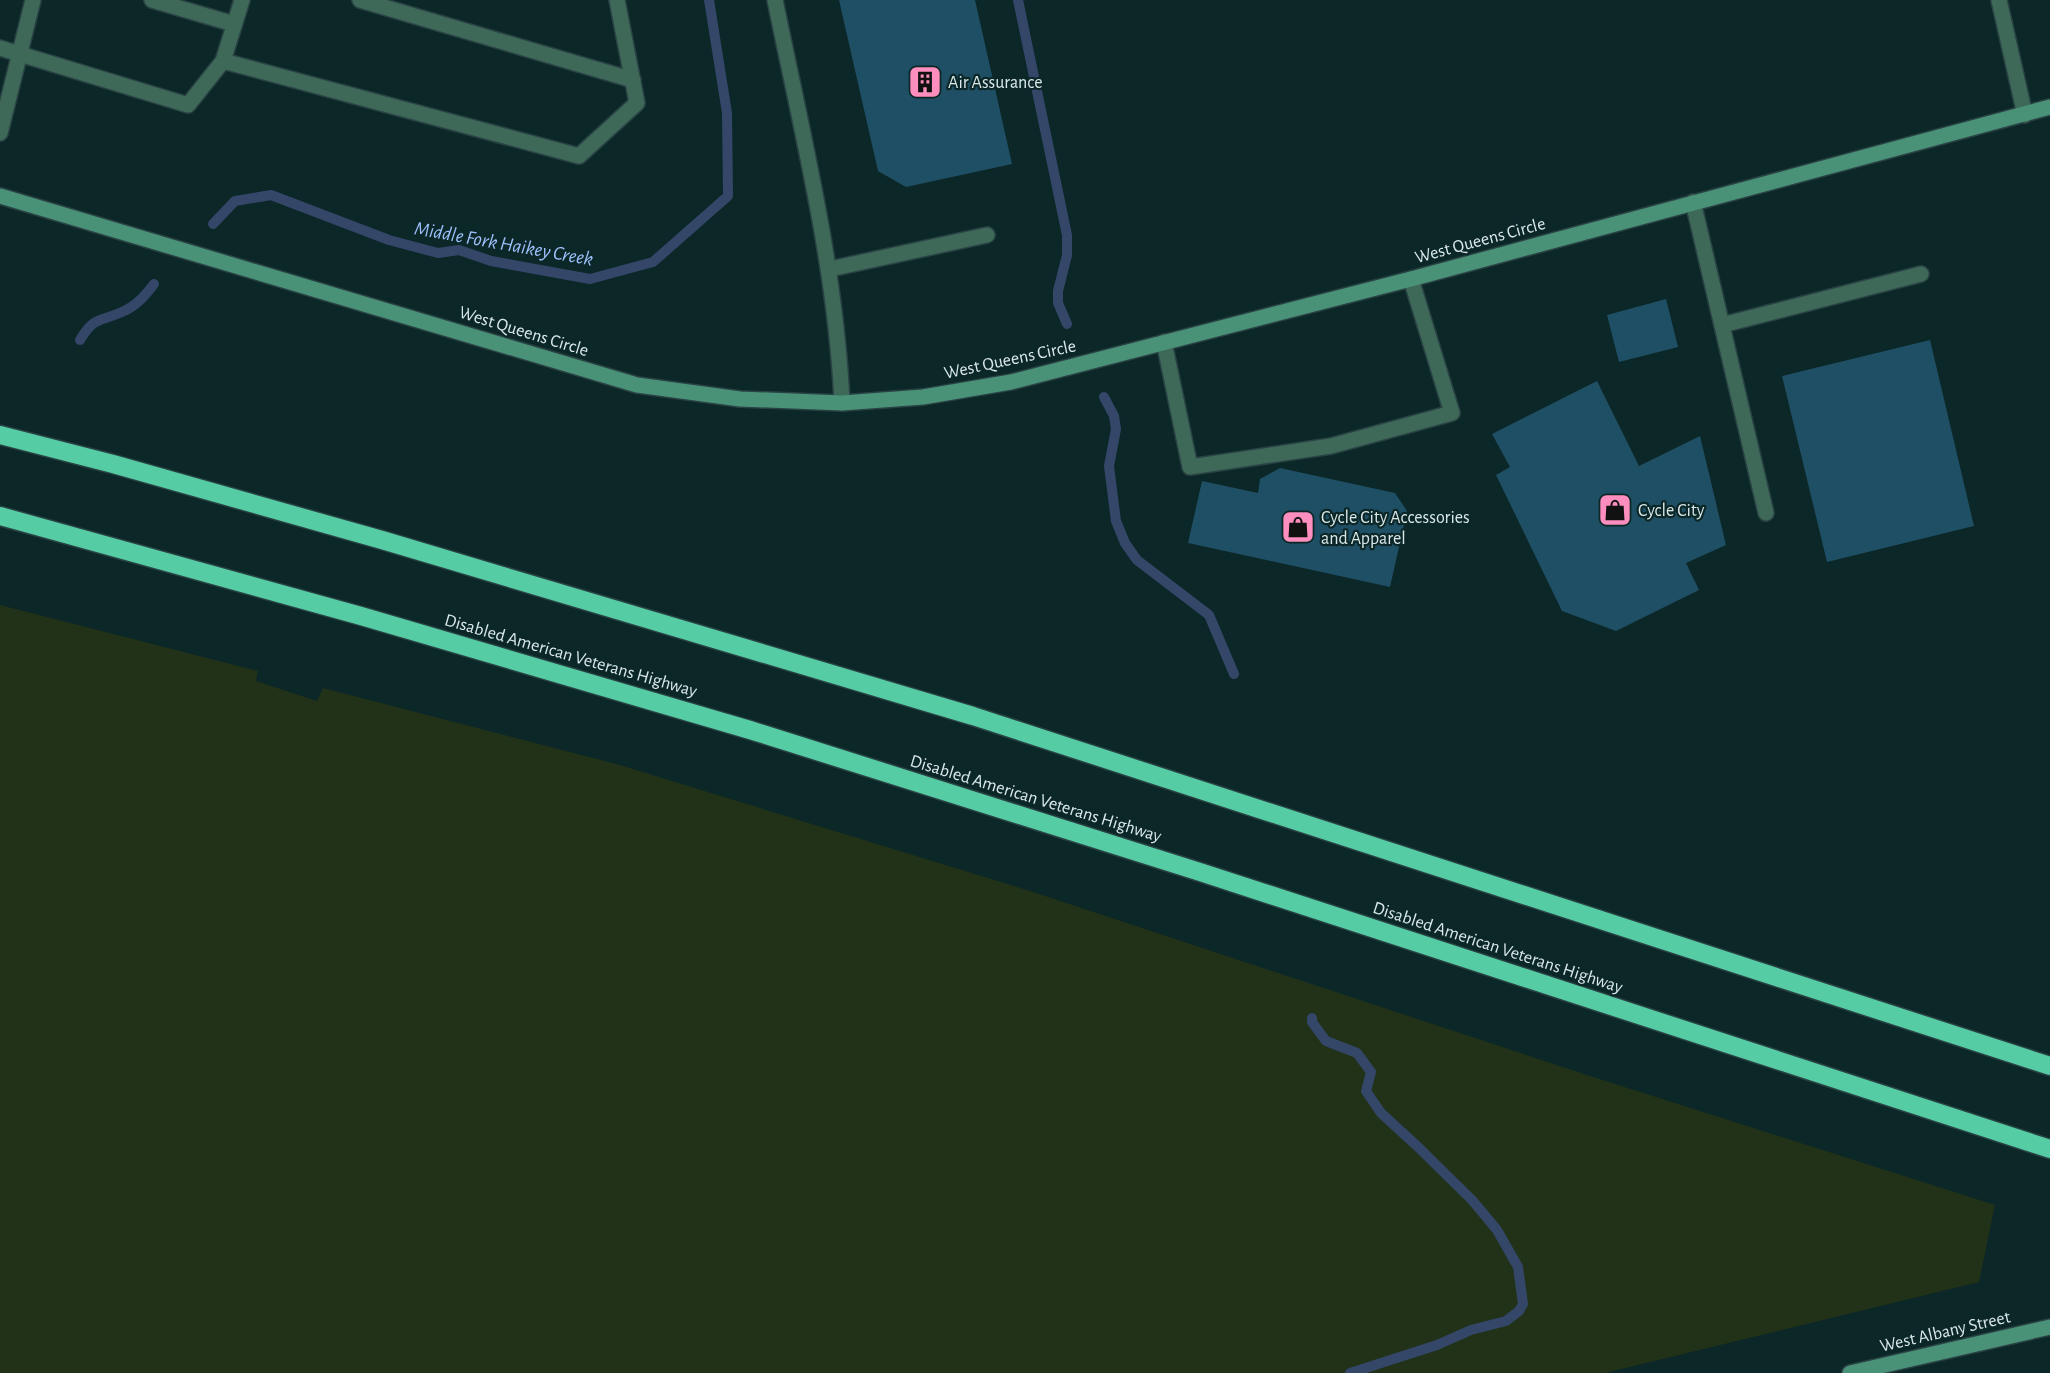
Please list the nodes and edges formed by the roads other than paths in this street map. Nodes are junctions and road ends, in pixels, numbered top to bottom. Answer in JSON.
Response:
{"nodes":[{"id":1,"x":33,"y":0,"type":"edge"},
{"id":2,"x":152,"y":0,"type":"edge"},
{"id":3,"x":242,"y":0,"type":"edge"},
{"id":4,"x":360,"y":0,"type":"edge"},
{"id":5,"x":617,"y":0,"type":"edge"},
{"id":6,"x":776,"y":0,"type":"edge"},
{"id":7,"x":1999,"y":0,"type":"edge"},
{"id":8,"x":234,"y":24,"type":"junction"},
{"id":9,"x":0,"y":48,"type":"edge"},
{"id":10,"x":20,"y":53,"type":"junction"},
{"id":11,"x":224,"y":61,"type":"junction"},
{"id":12,"x":633,"y":80,"type":"junction"},
{"id":13,"x":2050,"y":107,"type":"edge"},
{"id":14,"x":2025,"y":116,"type":"junction"},
{"id":15,"x":0,"y":133,"type":"edge"},
{"id":16,"x":0,"y":196,"type":"edge"},
{"id":17,"x":1693,"y":202,"type":"junction"},
{"id":18,"x":987,"y":235,"type":"dead end"},
{"id":19,"x":830,"y":269,"type":"junction"},
{"id":20,"x":1921,"y":274,"type":"dead end"},
{"id":21,"x":1412,"y":279,"type":"junction"},
{"id":22,"x":1722,"y":325,"type":"junction"},
{"id":23,"x":1164,"y":342,"type":"junction"},
{"id":24,"x":842,"y":403,"type":"junction"},
{"id":25,"x":0,"y":435,"type":"edge"},
{"id":26,"x":1766,"y":513,"type":"dead end"},
{"id":27,"x":0,"y":516,"type":"edge"},
{"id":28,"x":2050,"y":1066,"type":"edge"},
{"id":29,"x":2050,"y":1149,"type":"edge"},
{"id":30,"x":2050,"y":1327,"type":"edge"},
{"id":31,"x":1850,"y":1373,"type":"edge"}],
"edges":[{"from":1,"to":10,"type":"street"},
{"from":2,"to":8,"type":"street"},
{"from":3,"to":8,"type":"street"},
{"from":4,"to":12,"type":"street"},
{"from":5,"to":12,"type":"street"},
{"from":6,"to":19,"type":"street"},
{"from":7,"to":14,"type":"street"},
{"from":8,"to":11,"type":"street"},
{"from":9,"to":10,"type":"street"},
{"from":10,"to":11,"type":"street"},
{"from":10,"to":15,"type":"street"},
{"from":11,"to":12,"type":"street"},
{"from":13,"to":14,"type":"street","name":"West Queens Circle"},
{"from":14,"to":17,"type":"street","name":"West Queens Circle"},
{"from":16,"to":24,"type":"street","name":"West Queens Circle"},
{"from":17,"to":21,"type":"street","name":"West Queens Circle"},
{"from":17,"to":22,"type":"street"},
{"from":18,"to":19,"type":"street"},
{"from":19,"to":24,"type":"street"},
{"from":20,"to":22,"type":"street"},
{"from":21,"to":23,"type":"street","name":"West Queens Circle"},
{"from":21,"to":23,"type":"street"},
{"from":22,"to":26,"type":"street"},
{"from":23,"to":24,"type":"street","name":"West Queens Circle"},
{"from":25,"to":28,"type":"highway"},
{"from":27,"to":29,"type":"highway","name":"Disabled American Veterans Highway"},
{"from":30,"to":31,"type":"street","name":"West Albany Street"}]}
